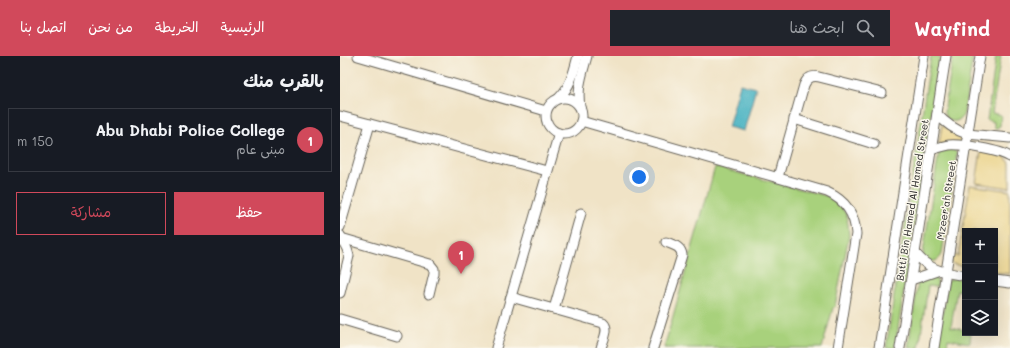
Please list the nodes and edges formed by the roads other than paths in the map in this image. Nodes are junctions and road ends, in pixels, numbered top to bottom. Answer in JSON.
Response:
{"nodes":[{"id":1,"x":358,"y":56,"type":"edge"},
{"id":2,"x":578,"y":56,"type":"edge"},
{"id":3,"x":587,"y":56,"type":"edge"},
{"id":4,"x":924,"y":56,"type":"edge"},
{"id":5,"x":946,"y":56,"type":"edge"},
{"id":6,"x":980,"y":56,"type":"edge"},
{"id":7,"x":882,"y":94,"type":"dead end"},
{"id":8,"x":559,"y":98,"type":"junction"},
{"id":9,"x":580,"y":107,"type":"junction"},
{"id":10,"x":546,"y":111,"type":"junction"},
{"id":11,"x":937,"y":114,"type":"junction"},
{"id":12,"x":340,"y":116,"type":"edge"},
{"id":13,"x":794,"y":119,"type":"junction"},
{"id":14,"x":581,"y":121,"type":"junction"},
{"id":15,"x":370,"y":124,"type":"junction"},
{"id":16,"x":559,"y":133,"type":"junction"},
{"id":17,"x":968,"y":134,"type":"junction"},
{"id":18,"x":1010,"y":138,"type":"edge"},
{"id":19,"x":874,"y":144,"type":"dead end"},
{"id":20,"x":966,"y":146,"type":"junction"},
{"id":21,"x":931,"y":150,"type":"junction"},
{"id":22,"x":1010,"y":157,"type":"edge"},
{"id":23,"x":547,"y":171,"type":"junction"},
{"id":24,"x":778,"y":177,"type":"junction"},
{"id":25,"x":340,"y":191,"type":"edge"},
{"id":26,"x":350,"y":194,"type":"junction"},
{"id":27,"x":581,"y":213,"type":"dead end"},
{"id":28,"x":340,"y":227,"type":"edge"},
{"id":29,"x":340,"y":236,"type":"edge"},
{"id":30,"x":666,"y":242,"type":"dead end"},
{"id":31,"x":915,"y":253,"type":"junction"},
{"id":32,"x":941,"y":272,"type":"junction"},
{"id":33,"x":962,"y":276,"type":"edge"},
{"id":34,"x":911,"y":280,"type":"junction"},
{"id":35,"x":998,"y":281,"type":"edge"},
{"id":36,"x":1010,"y":283,"type":"edge"},
{"id":37,"x":340,"y":293,"type":"edge"},
{"id":38,"x":429,"y":294,"type":"dead end"},
{"id":39,"x":511,"y":297,"type":"junction"},
{"id":40,"x":554,"y":309,"type":"junction"},
{"id":41,"x":340,"y":319,"type":"edge"},
{"id":42,"x":397,"y":336,"type":"dead end"},
{"id":43,"x":496,"y":348,"type":"edge"},
{"id":44,"x":601,"y":348,"type":"edge"},
{"id":45,"x":653,"y":348,"type":"edge"},
{"id":46,"x":838,"y":348,"type":"edge"},
{"id":47,"x":879,"y":348,"type":"edge"},
{"id":48,"x":900,"y":348,"type":"edge"},
{"id":49,"x":934,"y":348,"type":"edge"}],
"edges":[{"from":1,"to":10,"type":"street"},
{"from":2,"to":8,"type":"street"},
{"from":3,"to":9,"type":"street"},
{"from":4,"to":47,"type":"street","name":"Butti Bin Hamed Al Hamed Street"},
{"from":5,"to":11,"type":"street","name":"Butti Bin Hamed Al Hamed Street"},
{"from":6,"to":17,"type":"street","name":"Mzeer'ah Street"},
{"from":7,"to":13,"type":"street"},
{"from":8,"to":9,"type":"street"},
{"from":8,"to":10,"type":"street"},
{"from":9,"to":14,"type":"street"},
{"from":10,"to":16,"type":"street"},
{"from":11,"to":17,"type":"street"},
{"from":11,"to":21,"type":"street","name":"Butti Bin Hamed Al Hamed Street"},
{"from":12,"to":15,"type":"street"},
{"from":13,"to":19,"type":"street"},
{"from":13,"to":24,"type":"street"},
{"from":14,"to":16,"type":"street"},
{"from":14,"to":24,"type":"street"},
{"from":15,"to":23,"type":"street"},
{"from":15,"to":26,"type":"street"},
{"from":16,"to":23,"type":"street"},
{"from":17,"to":18,"type":"street"},
{"from":17,"to":20,"type":"street","name":"Mzeer'ah Street"},
{"from":20,"to":21,"type":"street"},
{"from":20,"to":22,"type":"street"},
{"from":20,"to":32,"type":"street","name":"Mzeer'ah Street"},
{"from":21,"to":31,"type":"street","name":"Butti Bin Hamed Al Hamed Street"},
{"from":23,"to":39,"type":"street"},
{"from":24,"to":46,"type":"street"},
{"from":25,"to":26,"type":"street"},
{"from":26,"to":28,"type":"street"},
{"from":27,"to":40,"type":"street"},
{"from":29,"to":37,"type":"street"},
{"from":29,"to":38,"type":"street"},
{"from":30,"to":45,"type":"street"},
{"from":31,"to":32,"type":"street"},
{"from":31,"to":34,"type":"street","name":"Butti Bin Hamed Al Hamed Street"},
{"from":32,"to":33,"type":"street"},
{"from":32,"to":34,"type":"street"},
{"from":32,"to":49,"type":"street","name":"Mzeer'ah Street"},
{"from":34,"to":48,"type":"street","name":"Butti Bin Hamed Al Hamed Street"},
{"from":35,"to":36,"type":"street"},
{"from":39,"to":40,"type":"street"},
{"from":39,"to":43,"type":"street"},
{"from":40,"to":44,"type":"street"},
{"from":41,"to":42,"type":"street"}]}
